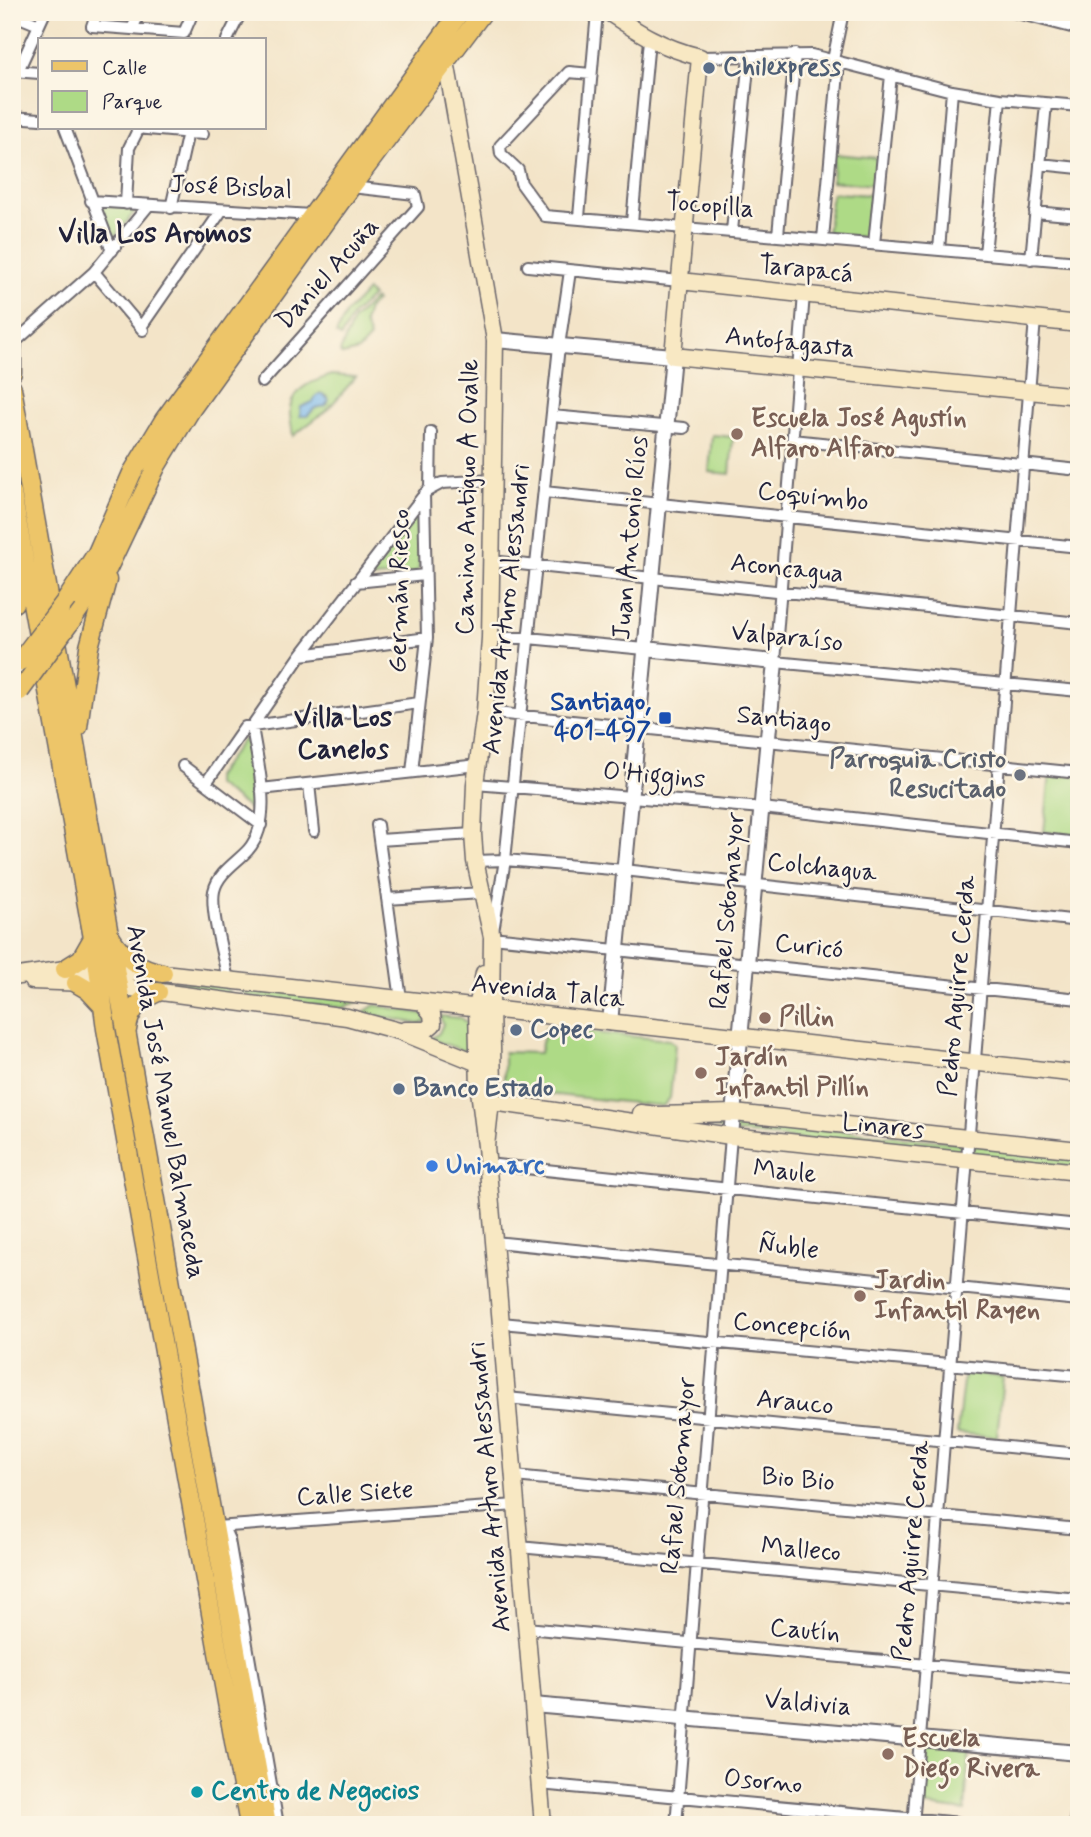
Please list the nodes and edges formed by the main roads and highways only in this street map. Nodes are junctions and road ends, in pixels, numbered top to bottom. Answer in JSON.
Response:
{"nodes":[{"id":1,"x":460,"y":12,"type":"edge"},
{"id":2,"x":483,"y":12,"type":"edge"},
{"id":3,"x":608,"y":12,"type":"edge"},
{"id":4,"x":446,"y":61,"type":"junction"},
{"id":5,"x":680,"y":281,"type":"junction"},
{"id":6,"x":1079,"y":324,"type":"edge"},
{"id":7,"x":13,"y":340,"type":"edge"},
{"id":8,"x":673,"y":356,"type":"joint"},
{"id":9,"x":12,"y":373,"type":"edge"},
{"id":10,"x":12,"y":388,"type":"edge"},
{"id":11,"x":1079,"y":396,"type":"edge"},
{"id":12,"x":12,"y":493,"type":"edge"},
{"id":13,"x":117,"y":548,"type":"junction"},
{"id":14,"x":26,"y":569,"type":"junction"},
{"id":15,"x":13,"y":602,"type":"edge"},
{"id":16,"x":16,"y":666,"type":"edge"},
{"id":17,"x":16,"y":696,"type":"edge"},
{"id":18,"x":75,"y":744,"type":"junction"},
{"id":19,"x":100,"y":934,"type":"junction"},
{"id":20,"x":491,"y":944,"type":"joint"},
{"id":21,"x":163,"y":973,"type":"junction"},
{"id":22,"x":70,"y":976,"type":"junction"},
{"id":23,"x":107,"y":977,"type":"junction"},
{"id":24,"x":12,"y":978,"type":"edge"},
{"id":25,"x":228,"y":980,"type":"junction"},
{"id":26,"x":158,"y":992,"type":"junction"},
{"id":27,"x":422,"y":1002,"type":"junction"},
{"id":28,"x":244,"y":1004,"type":"junction"},
{"id":29,"x":103,"y":1006,"type":"junction"},
{"id":30,"x":484,"y":1009,"type":"junction"},
{"id":31,"x":399,"y":1031,"type":"junction"},
{"id":32,"x":127,"y":1037,"type":"junction"},
{"id":33,"x":478,"y":1063,"type":"junction"},
{"id":34,"x":1079,"y":1074,"type":"edge"},
{"id":35,"x":486,"y":1086,"type":"junction"},
{"id":36,"x":492,"y":1102,"type":"junction"},
{"id":37,"x":486,"y":1146,"type":"junction"},
{"id":38,"x":1079,"y":1150,"type":"edge"},
{"id":39,"x":1079,"y":1172,"type":"edge"},
{"id":40,"x":212,"y":1530,"type":"junction"},
{"id":41,"x":249,"y":1825,"type":"edge"},
{"id":42,"x":267,"y":1825,"type":"edge"},
{"id":43,"x":543,"y":1825,"type":"edge"}],
"edges":[{"from":1,"to":16,"type":"main road","bridge":true},
{"from":2,"to":4,"type":"main road"},
{"from":3,"to":5,"type":"main road","name":"Juan Antonio Ríos"},
{"from":4,"to":13,"type":"main road"},
{"from":4,"to":20,"type":"main road","name":"Camino Antiguo A Ovalle"},
{"from":5,"to":6,"type":"main road","name":"Tarapacá"},
{"from":5,"to":8,"type":"main road","name":"Juan Antonio Ríos"},
{"from":7,"to":9,"type":"main road"},
{"from":8,"to":11,"type":"main road","name":"Antofagasta"},
{"from":10,"to":18,"type":"main road","name":"Avenida José Manuel Balmaceda"},
{"from":12,"to":14,"type":"main road","name":"Avenida José Manuel Balmaceda"},
{"from":13,"to":17,"type":"main road","bridge":true},
{"from":13,"to":18,"type":"main road"},
{"from":14,"to":15,"type":"main road"},
{"from":14,"to":19,"type":"main road","name":"Avenida José Manuel Balmaceda"},
{"from":18,"to":19,"type":"main road","name":"Avenida José Manuel Balmaceda"},
{"from":19,"to":21,"type":"main road"},
{"from":19,"to":22,"type":"main road"},
{"from":19,"to":23,"type":"main road","name":"Avenida José Manuel Balmaceda"},
{"from":20,"to":30,"type":"main road","name":"Avenida Arturo Alessandri"},
{"from":21,"to":23,"type":"main road","name":"Avenida Talca"},
{"from":21,"to":25,"type":"main road","name":"Avenida Talca"},
{"from":22,"to":23,"type":"main road","name":"Avenida Talca"},
{"from":22,"to":24,"type":"main road","name":"Avenida Talca"},
{"from":22,"to":29,"type":"main road"},
{"from":23,"to":26,"type":"main road","name":"Avenida Talca"},
{"from":23,"to":29,"type":"main road","name":"Avenida José Manuel Balmaceda"},
{"from":23,"to":32,"type":"main road","name":"Avenida José Manuel Balmaceda"},
{"from":25,"to":27,"type":"main road","name":"Avenida Talca"},
{"from":25,"to":28,"type":"main road"},
{"from":26,"to":28,"type":"main road","name":"Avenida Talca"},
{"from":26,"to":32,"type":"main road"},
{"from":27,"to":30,"type":"main road","name":"Avenida Talca"},
{"from":27,"to":31,"type":"main road"},
{"from":28,"to":31,"type":"main road","name":"Avenida Talca"},
{"from":29,"to":40,"type":"main road","name":"Avenida José Manuel Balmaceda"},
{"from":30,"to":33,"type":"main road","name":"Avenida Arturo Alessandri"},
{"from":30,"to":34,"type":"main road","name":"Avenida Talca"},
{"from":30,"to":35,"type":"main road","name":"Avenida Arturo Alessandri"},
{"from":31,"to":33,"type":"main road","name":"Avenida Talca"},
{"from":32,"to":40,"type":"main road","name":"Avenida José Manuel Balmaceda"},
{"from":33,"to":35,"type":"main road","name":"Avenida Arturo Alessandri"},
{"from":35,"to":36,"type":"main road"},
{"from":35,"to":37,"type":"main road","name":"Avenida Arturo Alessandri"},
{"from":35,"to":38,"type":"main road","name":"Linares"},
{"from":36,"to":37,"type":"main road","name":"Avenida Arturo Alessandri"},
{"from":36,"to":39,"type":"main road","name":"Linares"},
{"from":37,"to":43,"type":"main road","name":"Avenida Arturo Alessandri"},
{"from":40,"to":41,"type":"main road","name":"Avenida José Manuel Balmaceda"},
{"from":40,"to":42,"type":"main road","name":"Avenida José Manuel Balmaceda"}]}
